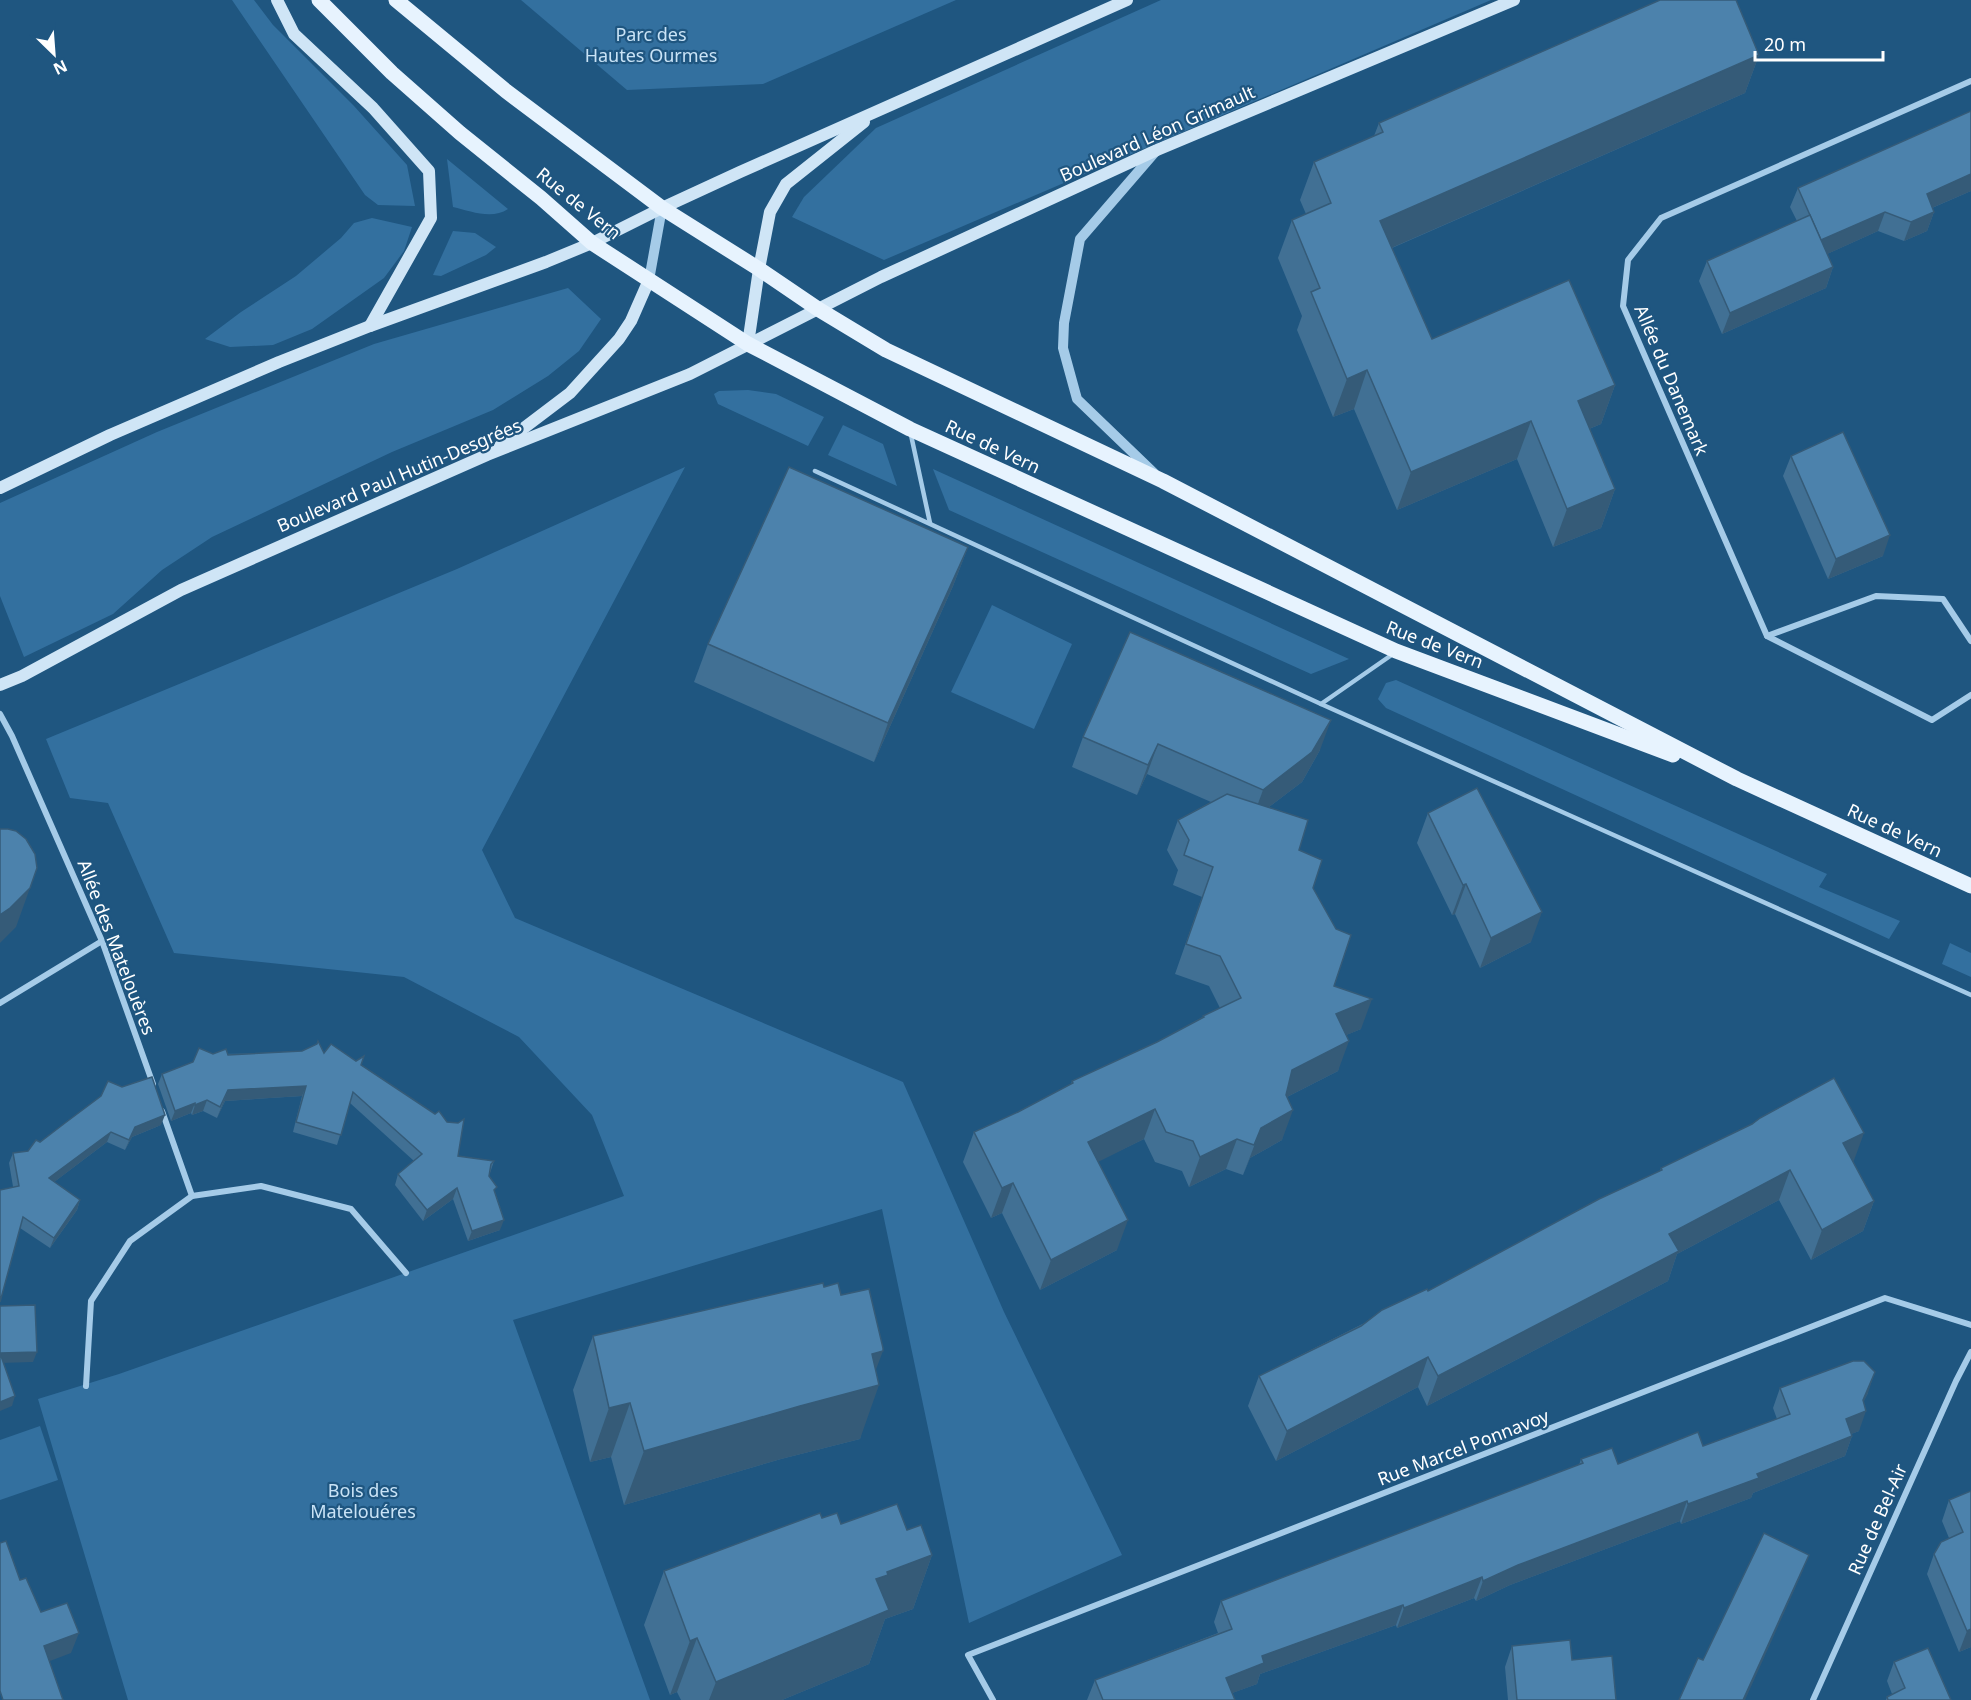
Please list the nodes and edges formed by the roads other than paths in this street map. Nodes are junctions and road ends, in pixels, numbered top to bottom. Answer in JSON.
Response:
{"nodes":[{"id":1,"x":277,"y":0,"type":"edge"},
{"id":2,"x":319,"y":0,"type":"edge"},
{"id":3,"x":396,"y":0,"type":"edge"},
{"id":4,"x":1127,"y":0,"type":"edge"},
{"id":5,"x":1515,"y":0,"type":"edge"},
{"id":6,"x":1971,"y":81,"type":"edge"},
{"id":7,"x":878,"y":111,"type":"junction"},
{"id":8,"x":1157,"y":150,"type":"junction"},
{"id":9,"x":662,"y":208,"type":"junction"},
{"id":10,"x":592,"y":243,"type":"junction"},
{"id":11,"x":759,"y":269,"type":"junction"},
{"id":12,"x":649,"y":280,"type":"junction"},
{"id":13,"x":818,"y":309,"type":"junction"},
{"id":14,"x":370,"y":326,"type":"junction"},
{"id":15,"x":748,"y":344,"type":"junction"},
{"id":16,"x":910,"y":429,"type":"junction"},
{"id":17,"x":487,"y":455,"type":"junction"},
{"id":18,"x":815,"y":471,"type":"dead end"},
{"id":19,"x":1163,"y":481,"type":"junction"},
{"id":20,"x":0,"y":488,"type":"edge"},
{"id":21,"x":930,"y":524,"type":"junction"},
{"id":22,"x":1767,"y":636,"type":"junction"},
{"id":23,"x":1971,"y":641,"type":"edge"},
{"id":24,"x":1396,"y":651,"type":"junction"},
{"id":25,"x":0,"y":685,"type":"edge"},
{"id":26,"x":1971,"y":695,"type":"edge"},
{"id":27,"x":1321,"y":704,"type":"junction"},
{"id":28,"x":0,"y":714,"type":"edge"},
{"id":29,"x":1737,"y":779,"type":"junction"},
{"id":30,"x":1971,"y":886,"type":"edge"},
{"id":31,"x":102,"y":940,"type":"junction"},
{"id":32,"x":1971,"y":995,"type":"edge"},
{"id":33,"x":0,"y":1003,"type":"edge"},
{"id":34,"x":157,"y":1096,"type":"edge"},
{"id":35,"x":161,"y":1107,"type":"edge"},
{"id":36,"x":192,"y":1196,"type":"junction"},
{"id":37,"x":406,"y":1273,"type":"dead end"},
{"id":38,"x":1971,"y":1325,"type":"edge"},
{"id":39,"x":1971,"y":1352,"type":"edge"},
{"id":40,"x":86,"y":1386,"type":"dead end"},
{"id":41,"x":993,"y":1700,"type":"edge"},
{"id":42,"x":1813,"y":1700,"type":"edge"}],
"edges":[{"from":1,"to":14,"type":"main road"},
{"from":2,"to":10,"type":"main road","name":"Rue de Vern"},
{"from":3,"to":9,"type":"main road","name":"Rue de Vern"},
{"from":4,"to":7,"type":"main road"},
{"from":5,"to":8,"type":"main road","name":"Boulevard Léon Grimault"},
{"from":6,"to":22,"type":"street","name":"Allée du Danemark"},
{"from":7,"to":9,"type":"main road"},
{"from":7,"to":11,"type":"main road"},
{"from":8,"to":13,"type":"main road","name":"Boulevard Léon Grimault"},
{"from":8,"to":19,"type":"street"},
{"from":9,"to":10,"type":"main road"},
{"from":9,"to":11,"type":"main road","name":"Rue de Vern"},
{"from":9,"to":12,"type":"street"},
{"from":10,"to":12,"type":"main road","name":"Rue de Vern"},
{"from":10,"to":14,"type":"main road"},
{"from":11,"to":13,"type":"main road","name":"Rue de Vern"},
{"from":11,"to":15,"type":"main road"},
{"from":12,"to":15,"type":"main road","name":"Rue de Vern"},
{"from":12,"to":17,"type":"main road"},
{"from":13,"to":15,"type":"main road","name":"Boulevard Paul Hutin-Desgrées"},
{"from":13,"to":19,"type":"main road","name":"Rue de Vern"},
{"from":14,"to":20,"type":"main road"},
{"from":15,"to":16,"type":"main road","name":"Rue de Vern"},
{"from":15,"to":17,"type":"main road","name":"Boulevard Paul Hutin-Desgrées"},
{"from":16,"to":21,"type":"lane"},
{"from":16,"to":24,"type":"main road","name":"Rue de Vern"},
{"from":17,"to":25,"type":"main road","name":"Boulevard Paul Hutin-Desgrées"},
{"from":18,"to":21,"type":"lane"},
{"from":19,"to":29,"type":"main road","name":"Rue de Vern"},
{"from":21,"to":27,"type":"lane"},
{"from":22,"to":23,"type":"street"},
{"from":22,"to":26,"type":"street"},
{"from":24,"to":27,"type":"lane"},
{"from":24,"to":29,"type":"main road","name":"Rue de Vern"},
{"from":27,"to":32,"type":"lane"},
{"from":28,"to":31,"type":"street","name":"Allée des Matelouères"},
{"from":29,"to":30,"type":"main road","name":"Rue de Vern"},
{"from":31,"to":33,"type":"street"},
{"from":31,"to":34,"type":"street","name":"Allée des Matelouères"},
{"from":35,"to":36,"type":"street"},
{"from":36,"to":37,"type":"street"},
{"from":36,"to":40,"type":"street"},
{"from":38,"to":41,"type":"street","name":"Rue Marcel Ponnavoy"},
{"from":39,"to":42,"type":"street","name":"Rue de Bel-Air"}]}
